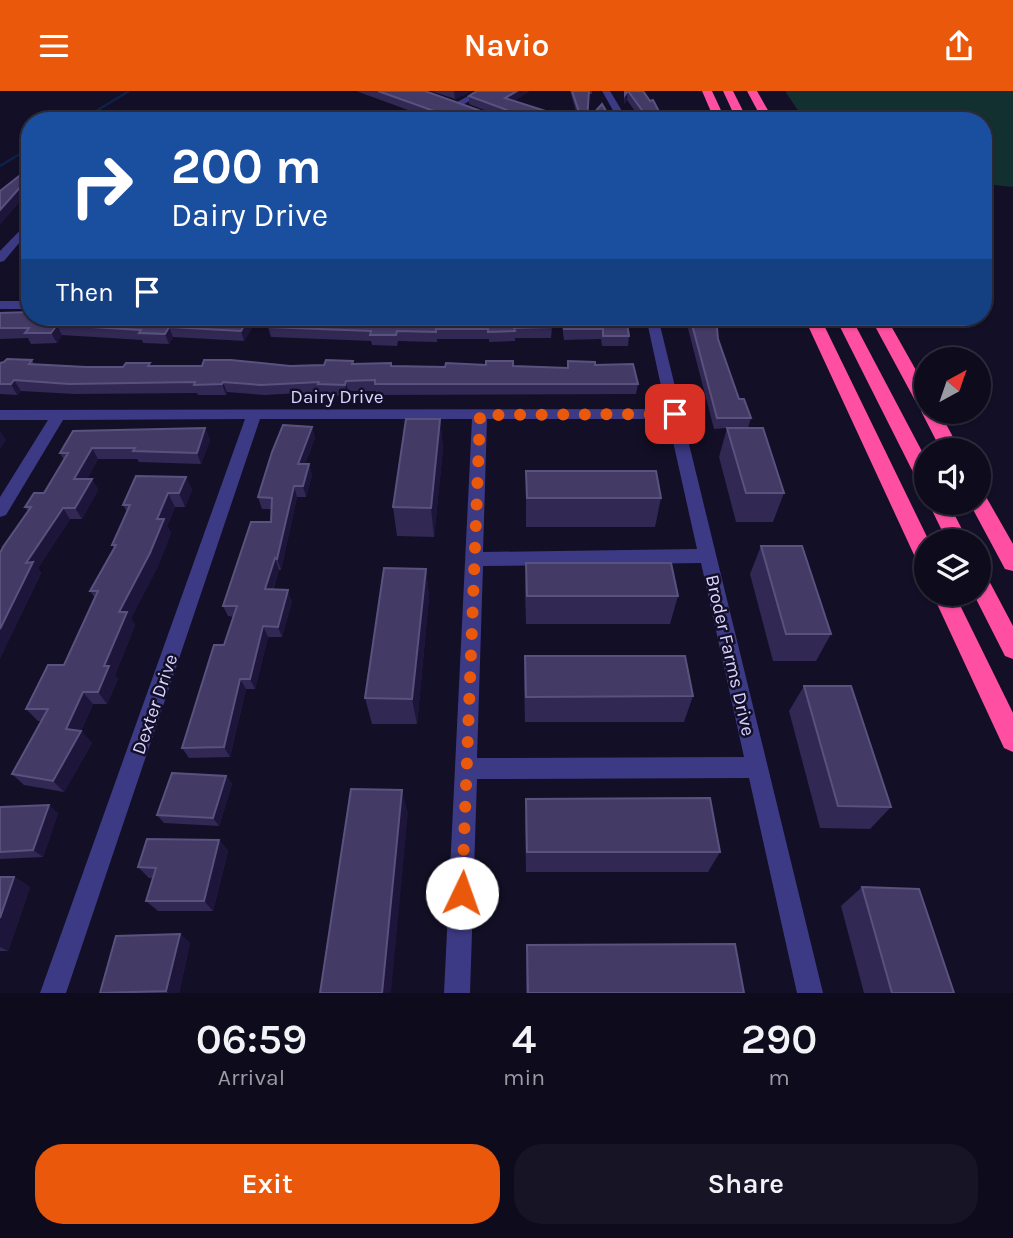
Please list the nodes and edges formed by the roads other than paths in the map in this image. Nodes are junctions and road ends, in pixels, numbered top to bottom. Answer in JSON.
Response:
{"nodes":[{"id":1,"x":483,"y":91,"type":"edge"},
{"id":2,"x":606,"y":91,"type":"edge"},
{"id":3,"x":707,"y":91,"type":"edge"},
{"id":4,"x":728,"y":91,"type":"edge"},
{"id":5,"x":752,"y":91,"type":"edge"},
{"id":6,"x":446,"y":101,"type":"edge"},
{"id":7,"x":456,"y":105,"type":"junction"},
{"id":8,"x":467,"y":109,"type":"edge"},
{"id":9,"x":619,"y":112,"type":"edge"},
{"id":10,"x":717,"y":112,"type":"edge"},
{"id":11,"x":738,"y":112,"type":"edge"},
{"id":12,"x":764,"y":112,"type":"edge"},
{"id":13,"x":21,"y":233,"type":"edge"},
{"id":14,"x":0,"y":258,"type":"edge"},
{"id":15,"x":0,"y":305,"type":"edge"},
{"id":16,"x":21,"y":305,"type":"edge"},
{"id":17,"x":654,"y":326,"type":"edge"},
{"id":18,"x":816,"y":326,"type":"edge"},
{"id":19,"x":848,"y":326,"type":"edge"},
{"id":20,"x":883,"y":326,"type":"edge"},
{"id":21,"x":914,"y":382,"type":"edge"},
{"id":22,"x":675,"y":414,"type":"junction"},
{"id":23,"x":0,"y":415,"type":"edge"},
{"id":24,"x":480,"y":415,"type":"junction"},
{"id":25,"x":58,"y":416,"type":"junction"},
{"id":26,"x":254,"y":416,"type":"junction"},
{"id":27,"x":914,"y":455,"type":"edge"},
{"id":28,"x":0,"y":511,"type":"edge"},
{"id":29,"x":986,"y":515,"type":"edge"},
{"id":30,"x":914,"y":532,"type":"edge"},
{"id":31,"x":708,"y":557,"type":"junction"},
{"id":32,"x":475,"y":559,"type":"junction"},
{"id":33,"x":1013,"y":563,"type":"edge"},
{"id":34,"x":949,"y":606,"type":"edge"},
{"id":35,"x":991,"y":606,"type":"edge"},
{"id":36,"x":1013,"y":649,"type":"edge"},
{"id":37,"x":1013,"y":740,"type":"edge"},
{"id":38,"x":757,"y":767,"type":"junction"},
{"id":39,"x":468,"y":769,"type":"junction"},
{"id":40,"x":53,"y":993,"type":"edge"},
{"id":41,"x":457,"y":993,"type":"edge"},
{"id":42,"x":810,"y":993,"type":"edge"}],
"edges":[{"from":1,"to":7,"type":"street"},
{"from":2,"to":9,"type":"street"},
{"from":3,"to":10,"type":"highway"},
{"from":4,"to":11,"type":"highway"},
{"from":5,"to":12,"type":"highway"},
{"from":6,"to":7,"type":"street"},
{"from":7,"to":8,"type":"street"},
{"from":13,"to":14,"type":"street"},
{"from":15,"to":16,"type":"street"},
{"from":17,"to":22,"type":"street","name":"Broder Farms Drive"},
{"from":18,"to":30,"type":"highway"},
{"from":19,"to":27,"type":"highway"},
{"from":20,"to":21,"type":"highway"},
{"from":22,"to":24,"type":"street","name":"Dairy Drive"},
{"from":22,"to":31,"type":"street","name":"Broder Farms Drive"},
{"from":23,"to":25,"type":"street","name":"Dairy Drive"},
{"from":24,"to":26,"type":"street","name":"Dairy Drive"},
{"from":24,"to":32,"type":"street"},
{"from":25,"to":26,"type":"street","name":"Dairy Drive"},
{"from":25,"to":28,"type":"street"},
{"from":26,"to":40,"type":"street","name":"Dexter Drive"},
{"from":29,"to":33,"type":"highway"},
{"from":31,"to":32,"type":"street"},
{"from":31,"to":38,"type":"street","name":"Broder Farms Drive"},
{"from":32,"to":39,"type":"street"},
{"from":34,"to":37,"type":"highway"},
{"from":35,"to":36,"type":"highway"},
{"from":38,"to":39,"type":"street"},
{"from":38,"to":42,"type":"street","name":"Broder Farms Drive"},
{"from":39,"to":41,"type":"street"}]}
